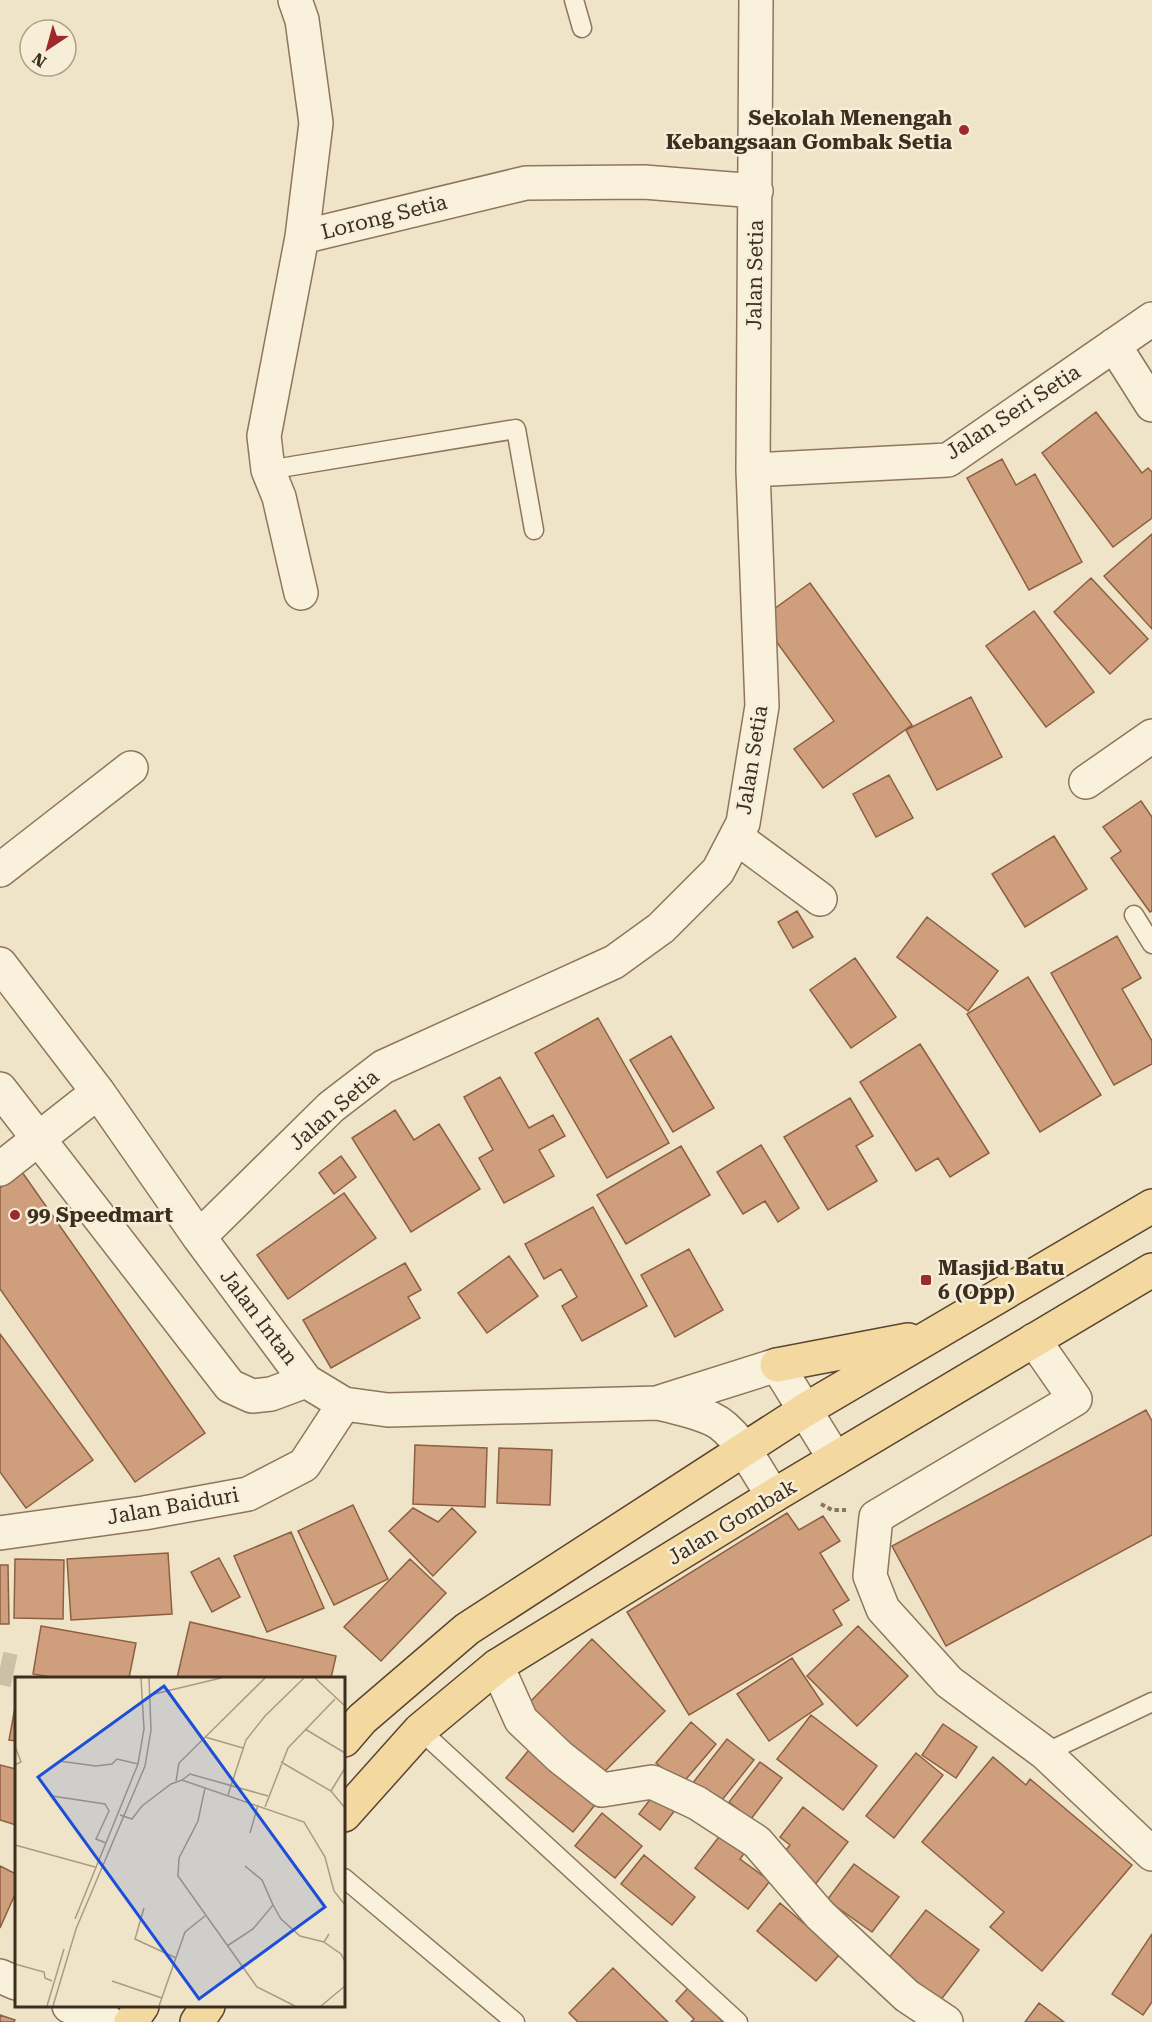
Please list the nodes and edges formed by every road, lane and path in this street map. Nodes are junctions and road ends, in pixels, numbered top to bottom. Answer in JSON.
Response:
{"nodes":[{"id":1,"x":295,"y":0,"type":"edge"},
{"id":2,"x":574,"y":0,"type":"edge"},
{"id":3,"x":756,"y":0,"type":"edge"},
{"id":4,"x":582,"y":28,"type":"dead end"},
{"id":5,"x":756,"y":191,"type":"junction"},
{"id":6,"x":302,"y":237,"type":"junction"},
{"id":7,"x":1152,"y":319,"type":"edge"},
{"id":8,"x":1114,"y":345,"type":"junction"},
{"id":9,"x":1152,"y":405,"type":"edge"},
{"id":10,"x":268,"y":470,"type":"junction"},
{"id":11,"x":753,"y":470,"type":"junction"},
{"id":12,"x":534,"y":530,"type":"dead end"},
{"id":13,"x":301,"y":593,"type":"dead end"},
{"id":14,"x":1152,"y":736,"type":"edge"},
{"id":15,"x":131,"y":768,"type":"dead end"},
{"id":16,"x":1086,"y":782,"type":"dead end"},
{"id":17,"x":736,"y":837,"type":"junction"},
{"id":18,"x":0,"y":870,"type":"edge"},
{"id":19,"x":820,"y":899,"type":"dead end"},
{"id":20,"x":1134,"y":915,"type":"dead end"},
{"id":21,"x":1152,"y":944,"type":"edge"},
{"id":22,"x":0,"y":963,"type":"edge"},
{"id":23,"x":0,"y":1089,"type":"edge"},
{"id":24,"x":98,"y":1092,"type":"junction"},
{"id":25,"x":39,"y":1138,"type":"junction"},
{"id":26,"x":0,"y":1169,"type":"edge"},
{"id":27,"x":1152,"y":1206,"type":"edge"},
{"id":28,"x":199,"y":1237,"type":"junction"},
{"id":29,"x":1152,"y":1270,"type":"edge"},
{"id":30,"x":930,"y":1336,"type":"junction"},
{"id":31,"x":1034,"y":1340,"type":"junction"},
{"id":32,"x":777,"y":1365,"type":"junction"},
{"id":33,"x":306,"y":1381,"type":"junction"},
{"id":34,"x":658,"y":1403,"type":"junction"},
{"id":35,"x":344,"y":1404,"type":"junction"},
{"id":36,"x":805,"y":1410,"type":"junction"},
{"id":37,"x":743,"y":1449,"type":"junction"},
{"id":38,"x":835,"y":1459,"type":"junction"},
{"id":39,"x":773,"y":1496,"type":"junction"},
{"id":40,"x":811,"y":1499,"type":"dead end"},
{"id":41,"x":850,"y":1510,"type":"dead end"},
{"id":42,"x":0,"y":1533,"type":"edge"},
{"id":43,"x":497,"y":1666,"type":"junction"},
{"id":44,"x":1152,"y":1702,"type":"edge"},
{"id":45,"x":420,"y":1730,"type":"junction"},
{"id":46,"x":345,"y":1739,"type":"edge"},
{"id":47,"x":1045,"y":1753,"type":"junction"},
{"id":48,"x":345,"y":1814,"type":"edge"},
{"id":49,"x":1152,"y":1854,"type":"edge"},
{"id":50,"x":345,"y":1879,"type":"edge"},
{"id":51,"x":0,"y":1976,"type":"edge"},
{"id":52,"x":15,"y":1983,"type":"edge"},
{"id":53,"x":71,"y":2007,"type":"edge"},
{"id":54,"x":141,"y":2007,"type":"edge"},
{"id":55,"x":108,"y":2022,"type":"edge"},
{"id":56,"x":131,"y":2022,"type":"edge"},
{"id":57,"x":515,"y":2022,"type":"edge"},
{"id":58,"x":738,"y":2022,"type":"edge"},
{"id":59,"x":946,"y":2022,"type":"edge"}],
"edges":[{"from":1,"to":6,"type":"street"},
{"from":2,"to":4,"type":"lane"},
{"from":3,"to":5,"type":"street","name":"Jalan Setia"},
{"from":5,"to":6,"type":"street","name":"Lorong Setia"},
{"from":5,"to":11,"type":"street","name":"Jalan Setia"},
{"from":6,"to":10,"type":"street","name":"Lorong Setia"},
{"from":7,"to":8,"type":"street","name":"Jalan Seri Setia"},
{"from":8,"to":9,"type":"street"},
{"from":8,"to":11,"type":"street","name":"Jalan Seri Setia"},
{"from":10,"to":12,"type":"lane"},
{"from":10,"to":13,"type":"street","name":"Lorong Setia"},
{"from":11,"to":17,"type":"street","name":"Jalan Setia"},
{"from":14,"to":16,"type":"street"},
{"from":15,"to":18,"type":"street"},
{"from":17,"to":19,"type":"street"},
{"from":17,"to":28,"type":"street","name":"Jalan Setia"},
{"from":20,"to":21,"type":"lane"},
{"from":22,"to":24,"type":"street","name":"Jalan Intan"},
{"from":23,"to":25,"type":"street"},
{"from":24,"to":25,"type":"street"},
{"from":24,"to":28,"type":"street","name":"Jalan Intan"},
{"from":25,"to":26,"type":"street"},
{"from":25,"to":33,"type":"street"},
{"from":27,"to":30,"type":"main road"},
{"from":28,"to":33,"type":"street","name":"Jalan Intan"},
{"from":29,"to":31,"type":"main road","name":"Jalan Gombak"},
{"from":30,"to":32,"type":"main road"},
{"from":30,"to":36,"type":"main road"},
{"from":31,"to":38,"type":"main road","name":"Jalan Gombak"},
{"from":31,"to":47,"type":"street"},
{"from":32,"to":34,"type":"street","name":"Jalan Intan"},
{"from":32,"to":36,"type":"street"},
{"from":33,"to":35,"type":"street","name":"Jalan Intan"},
{"from":34,"to":35,"type":"street","name":"Jalan Intan"},
{"from":34,"to":37,"type":"street","name":"Jalan Intan"},
{"from":35,"to":42,"type":"street","name":"Jalan Baiduri"},
{"from":36,"to":37,"type":"main road"},
{"from":36,"to":38,"type":"street"},
{"from":37,"to":39,"type":"street","name":"Jalan Intan"},
{"from":37,"to":46,"type":"main road"},
{"from":38,"to":39,"type":"main road","name":"Jalan Gombak"},
{"from":39,"to":43,"type":"main road","name":"Jalan Gombak"},
{"from":40,"to":41,"type":"path"},
{"from":43,"to":45,"type":"main road","name":"Jalan Gombak"},
{"from":43,"to":59,"type":"street"},
{"from":44,"to":47,"type":"lane"},
{"from":45,"to":48,"type":"main road","name":"Jalan Gombak"},
{"from":45,"to":58,"type":"lane"},
{"from":47,"to":49,"type":"street"},
{"from":50,"to":57,"type":"lane"},
{"from":51,"to":52,"type":"street"},
{"from":53,"to":55,"type":"street"},
{"from":54,"to":56,"type":"main road"}]}
